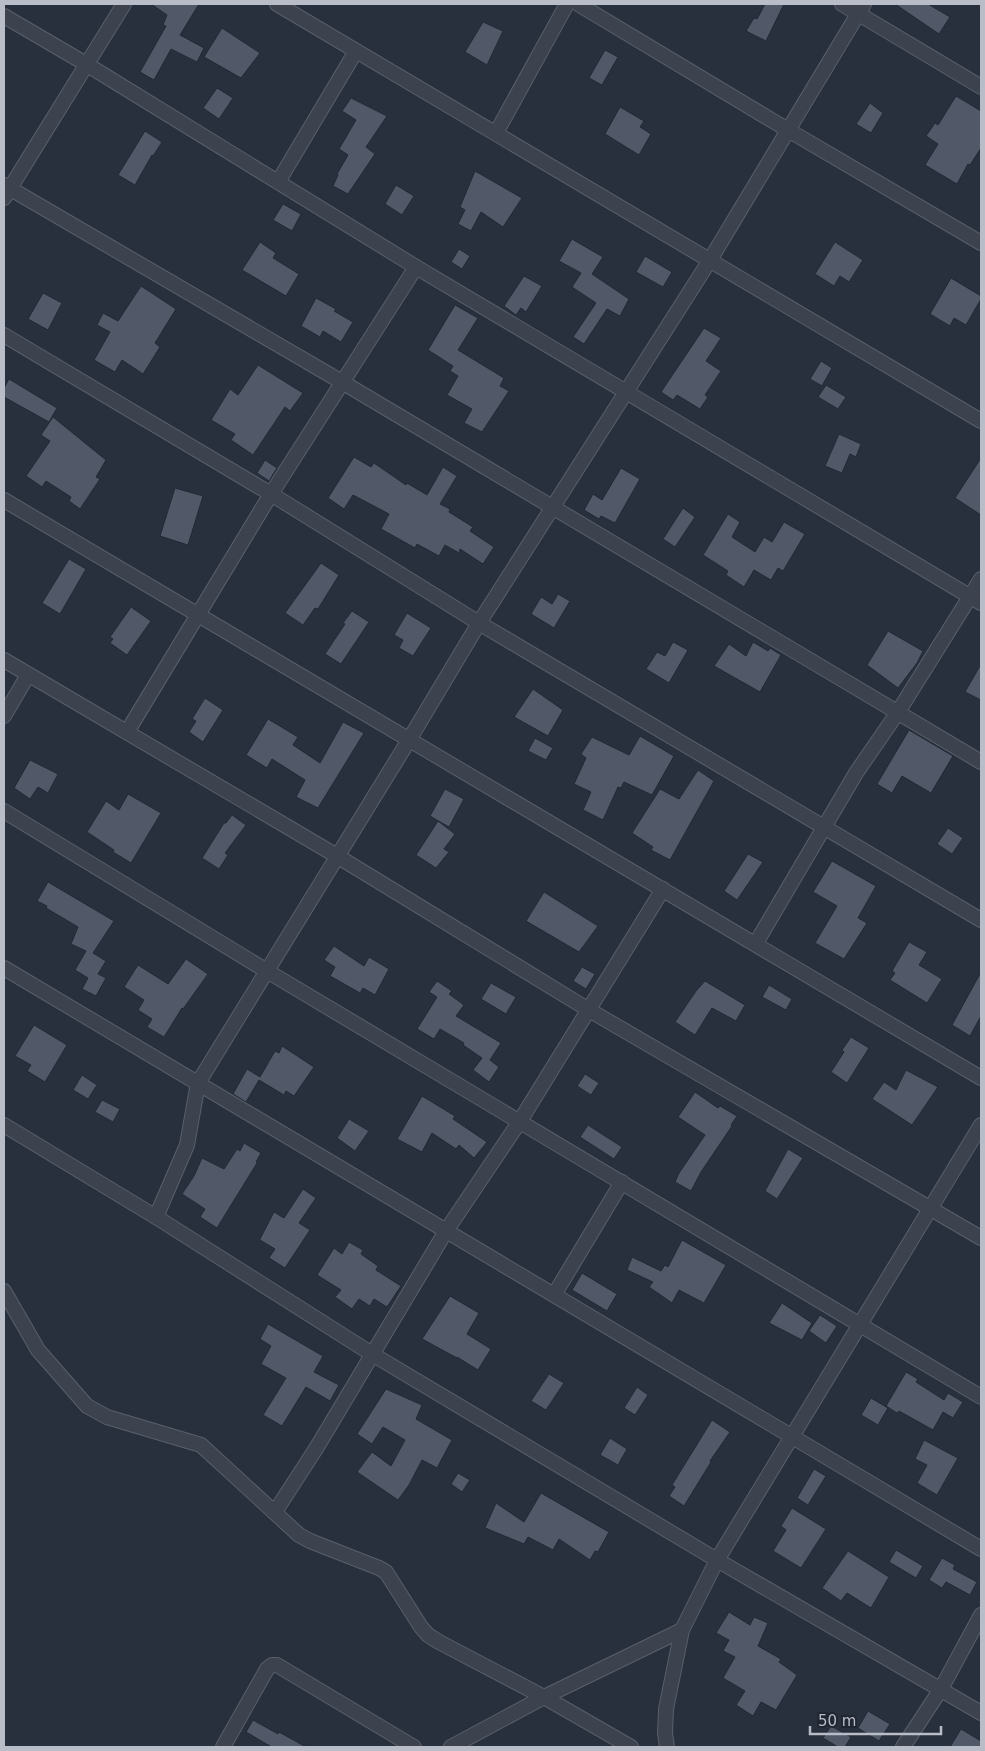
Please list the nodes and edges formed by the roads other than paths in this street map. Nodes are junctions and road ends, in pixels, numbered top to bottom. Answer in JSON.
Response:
{"nodes":[{"id":1,"x":124,"y":4,"type":"edge"},
{"id":2,"x":277,"y":4,"type":"edge"},
{"id":3,"x":567,"y":4,"type":"edge"},
{"id":4,"x":578,"y":4,"type":"edge"},
{"id":5,"x":842,"y":4,"type":"edge"},
{"id":6,"x":861,"y":8,"type":"edge"},
{"id":7,"x":4,"y":16,"type":"edge"},
{"id":8,"x":356,"y":51,"type":"junction"},
{"id":9,"x":86,"y":64,"type":"junction"},
{"id":10,"x":981,"y":87,"type":"edge"},
{"id":11,"x":788,"y":130,"type":"junction"},
{"id":12,"x":496,"y":133,"type":"junction"},
{"id":13,"x":278,"y":182,"type":"junction"},
{"id":14,"x":6,"y":190,"type":"edge"},
{"id":15,"x":981,"y":243,"type":"edge"},
{"id":16,"x":710,"y":260,"type":"junction"},
{"id":17,"x":416,"y":267,"type":"junction"},
{"id":18,"x":4,"y":335,"type":"edge"},
{"id":19,"x":342,"y":382,"type":"junction"},
{"id":20,"x":626,"y":392,"type":"junction"},
{"id":21,"x":981,"y":421,"type":"edge"},
{"id":22,"x":270,"y":494,"type":"junction"},
{"id":23,"x":4,"y":500,"type":"edge"},
{"id":24,"x":554,"y":507,"type":"junction"},
{"id":25,"x":981,"y":579,"type":"edge"},
{"id":26,"x":976,"y":600,"type":"edge"},
{"id":27,"x":197,"y":613,"type":"junction"},
{"id":28,"x":479,"y":623,"type":"junction"},
{"id":29,"x":4,"y":660,"type":"edge"},
{"id":30,"x":28,"y":675,"type":"junction"},
{"id":31,"x":898,"y":712,"type":"junction"},
{"id":32,"x":4,"y":716,"type":"edge"},
{"id":33,"x":127,"y":732,"type":"junction"},
{"id":34,"x":409,"y":740,"type":"junction"},
{"id":35,"x":981,"y":762,"type":"edge"},
{"id":36,"x":4,"y":811,"type":"edge"},
{"id":37,"x":824,"y":828,"type":"junction"},
{"id":38,"x":338,"y":856,"type":"junction"},
{"id":39,"x":663,"y":889,"type":"junction"},
{"id":40,"x":981,"y":920,"type":"edge"},
{"id":41,"x":756,"y":943,"type":"junction"},
{"id":42,"x":4,"y":968,"type":"edge"},
{"id":43,"x":267,"y":970,"type":"junction"},
{"id":44,"x":589,"y":1010,"type":"junction"},
{"id":45,"x":981,"y":1078,"type":"edge"},
{"id":46,"x":198,"y":1084,"type":"junction"},
{"id":47,"x":520,"y":1121,"type":"junction"},
{"id":48,"x":4,"y":1125,"type":"edge"},
{"id":49,"x":981,"y":1125,"type":"edge"},
{"id":50,"x":622,"y":1182,"type":"junction"},
{"id":51,"x":932,"y":1209,"type":"junction"},
{"id":52,"x":156,"y":1217,"type":"junction"},
{"id":53,"x":446,"y":1231,"type":"junction"},
{"id":54,"x":981,"y":1238,"type":"edge"},
{"id":55,"x":4,"y":1291,"type":"edge"},
{"id":56,"x":554,"y":1295,"type":"junction"},
{"id":57,"x":860,"y":1324,"type":"junction"},
{"id":58,"x":372,"y":1354,"type":"junction"},
{"id":59,"x":981,"y":1397,"type":"edge"},
{"id":60,"x":792,"y":1437,"type":"junction"},
{"id":61,"x":275,"y":1512,"type":"junction"},
{"id":62,"x":981,"y":1550,"type":"edge"},
{"id":63,"x":717,"y":1560,"type":"junction"},
{"id":64,"x":981,"y":1615,"type":"edge"},
{"id":65,"x":682,"y":1630,"type":"junction"},
{"id":66,"x":941,"y":1689,"type":"junction"},
{"id":67,"x":544,"y":1697,"type":"junction"},
{"id":68,"x":981,"y":1713,"type":"edge"},
{"id":69,"x":223,"y":1747,"type":"edge"},
{"id":70,"x":414,"y":1747,"type":"edge"},
{"id":71,"x":451,"y":1747,"type":"edge"},
{"id":72,"x":631,"y":1747,"type":"edge"},
{"id":73,"x":668,"y":1747,"type":"edge"},
{"id":74,"x":904,"y":1747,"type":"edge"}],
"edges":[{"from":1,"to":9,"type":"street"},
{"from":2,"to":8,"type":"street"},
{"from":3,"to":12,"type":"street"},
{"from":4,"to":11,"type":"street"},
{"from":5,"to":6,"type":"street"},
{"from":6,"to":10,"type":"street"},
{"from":6,"to":11,"type":"street"},
{"from":7,"to":9,"type":"street"},
{"from":8,"to":12,"type":"street"},
{"from":8,"to":13,"type":"street"},
{"from":9,"to":13,"type":"street"},
{"from":9,"to":14,"type":"street"},
{"from":11,"to":15,"type":"street"},
{"from":11,"to":16,"type":"street"},
{"from":12,"to":16,"type":"street"},
{"from":13,"to":17,"type":"street"},
{"from":14,"to":19,"type":"street"},
{"from":16,"to":20,"type":"street"},
{"from":16,"to":21,"type":"street"},
{"from":17,"to":19,"type":"street"},
{"from":17,"to":20,"type":"street"},
{"from":18,"to":22,"type":"street"},
{"from":19,"to":22,"type":"street"},
{"from":19,"to":24,"type":"street"},
{"from":20,"to":24,"type":"street"},
{"from":20,"to":26,"type":"street"},
{"from":22,"to":27,"type":"street"},
{"from":22,"to":28,"type":"street"},
{"from":23,"to":27,"type":"street"},
{"from":24,"to":28,"type":"street"},
{"from":24,"to":31,"type":"street"},
{"from":25,"to":26,"type":"street"},
{"from":26,"to":31,"type":"street"},
{"from":27,"to":33,"type":"street"},
{"from":27,"to":34,"type":"street"},
{"from":28,"to":34,"type":"street"},
{"from":28,"to":37,"type":"street"},
{"from":29,"to":30,"type":"street"},
{"from":30,"to":32,"type":"street"},
{"from":30,"to":33,"type":"street"},
{"from":31,"to":35,"type":"street"},
{"from":31,"to":37,"type":"street"},
{"from":33,"to":38,"type":"street"},
{"from":34,"to":38,"type":"street"},
{"from":34,"to":39,"type":"street"},
{"from":36,"to":43,"type":"street"},
{"from":37,"to":40,"type":"street"},
{"from":37,"to":41,"type":"street"},
{"from":38,"to":43,"type":"street"},
{"from":38,"to":44,"type":"street"},
{"from":39,"to":41,"type":"street"},
{"from":39,"to":44,"type":"street"},
{"from":41,"to":45,"type":"street"},
{"from":42,"to":46,"type":"street"},
{"from":43,"to":46,"type":"street"},
{"from":43,"to":47,"type":"street"},
{"from":44,"to":47,"type":"street"},
{"from":44,"to":51,"type":"street"},
{"from":46,"to":52,"type":"street"},
{"from":46,"to":53,"type":"street"},
{"from":47,"to":50,"type":"street"},
{"from":47,"to":53,"type":"street"},
{"from":48,"to":52,"type":"street"},
{"from":49,"to":51,"type":"street"},
{"from":50,"to":56,"type":"street"},
{"from":50,"to":57,"type":"street"},
{"from":51,"to":54,"type":"street"},
{"from":51,"to":57,"type":"street"},
{"from":52,"to":58,"type":"street"},
{"from":53,"to":56,"type":"street"},
{"from":53,"to":58,"type":"street"},
{"from":55,"to":61,"type":"street"},
{"from":56,"to":60,"type":"street"},
{"from":57,"to":59,"type":"street"},
{"from":57,"to":60,"type":"street"},
{"from":58,"to":61,"type":"street"},
{"from":58,"to":63,"type":"street"},
{"from":60,"to":62,"type":"street"},
{"from":60,"to":63,"type":"street"},
{"from":61,"to":67,"type":"street"},
{"from":63,"to":65,"type":"street"},
{"from":63,"to":66,"type":"street"},
{"from":64,"to":66,"type":"street"},
{"from":65,"to":67,"type":"street"},
{"from":65,"to":73,"type":"street"},
{"from":66,"to":68,"type":"street"},
{"from":66,"to":74,"type":"street"},
{"from":67,"to":71,"type":"street"},
{"from":67,"to":72,"type":"street"},
{"from":69,"to":70,"type":"street"}]}
